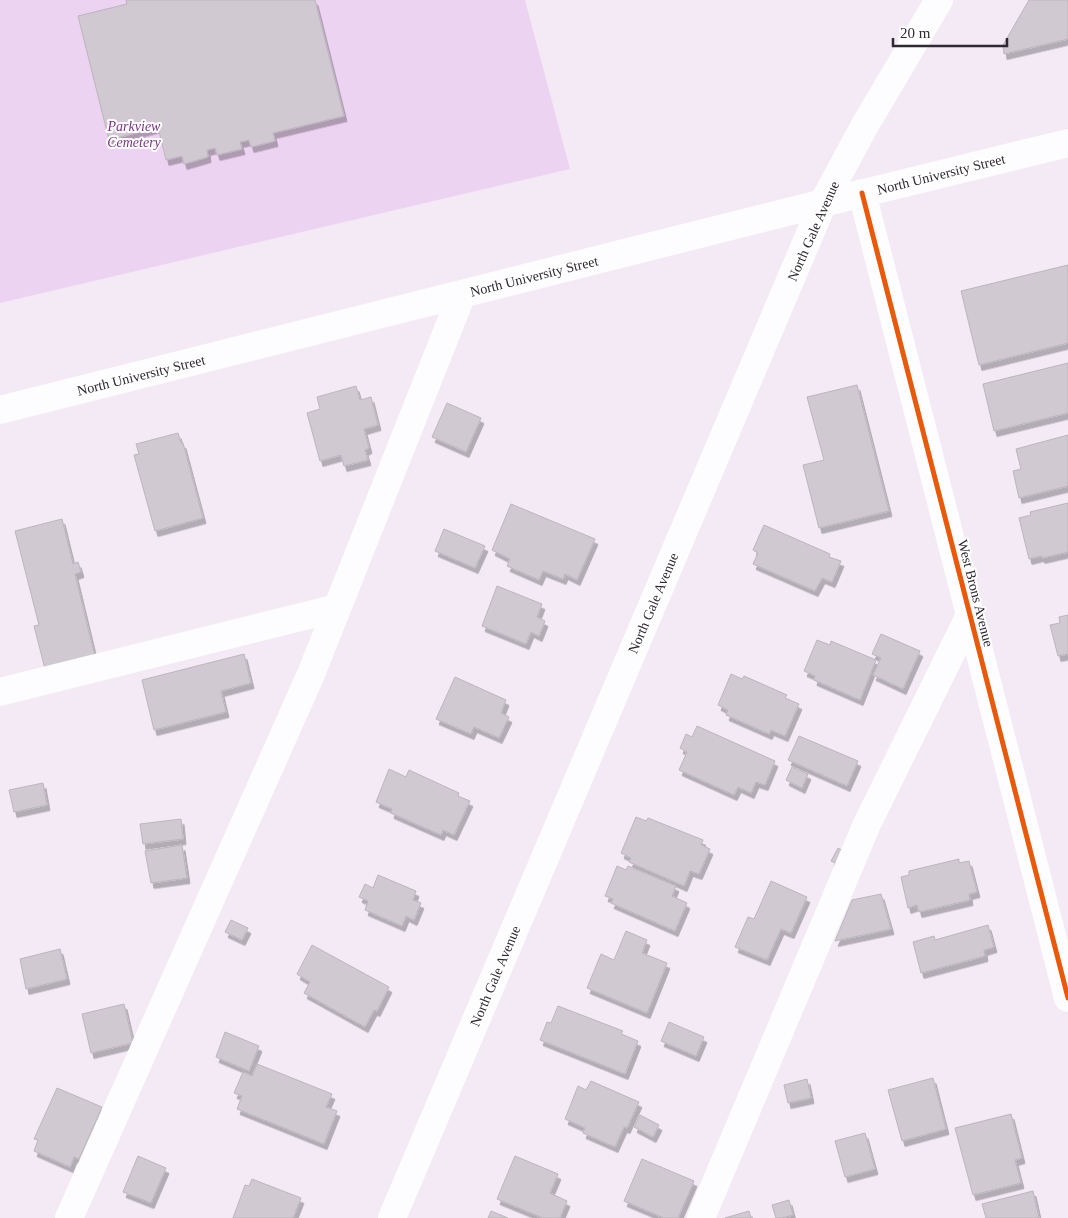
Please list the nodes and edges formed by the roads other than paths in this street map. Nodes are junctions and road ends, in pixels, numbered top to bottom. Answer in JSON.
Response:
{"nodes":[{"id":1,"x":939,"y":0,"type":"edge"},
{"id":2,"x":1068,"y":143,"type":"edge"},
{"id":3,"x":862,"y":193,"type":"junction"},
{"id":4,"x":823,"y":203,"type":"junction"},
{"id":5,"x":462,"y":294,"type":"junction"},
{"id":6,"x":0,"y":410,"type":"edge"},
{"id":7,"x":337,"y":608,"type":"junction"},
{"id":8,"x":970,"y":615,"type":"junction"},
{"id":9,"x":0,"y":692,"type":"edge"},
{"id":10,"x":1068,"y":998,"type":"edge"},
{"id":11,"x":69,"y":1218,"type":"edge"},
{"id":12,"x":392,"y":1218,"type":"edge"},
{"id":13,"x":701,"y":1218,"type":"edge"}],
"edges":[{"from":1,"to":4,"type":"main road","name":"North Gale Avenue"},
{"from":2,"to":3,"type":"main road","name":"North University Street"},
{"from":3,"to":4,"type":"main road","name":"North University Street"},
{"from":3,"to":8,"type":"main road","name":"West Brons Avenue"},
{"from":4,"to":5,"type":"main road","name":"North University Street"},
{"from":4,"to":12,"type":"main road","name":"North Gale Avenue"},
{"from":5,"to":6,"type":"main road","name":"North University Street"},
{"from":5,"to":7,"type":"main road"},
{"from":7,"to":9,"type":"main road"},
{"from":7,"to":11,"type":"main road"},
{"from":8,"to":10,"type":"main road","name":"West Brons Avenue"},
{"from":8,"to":13,"type":"main road"}]}
